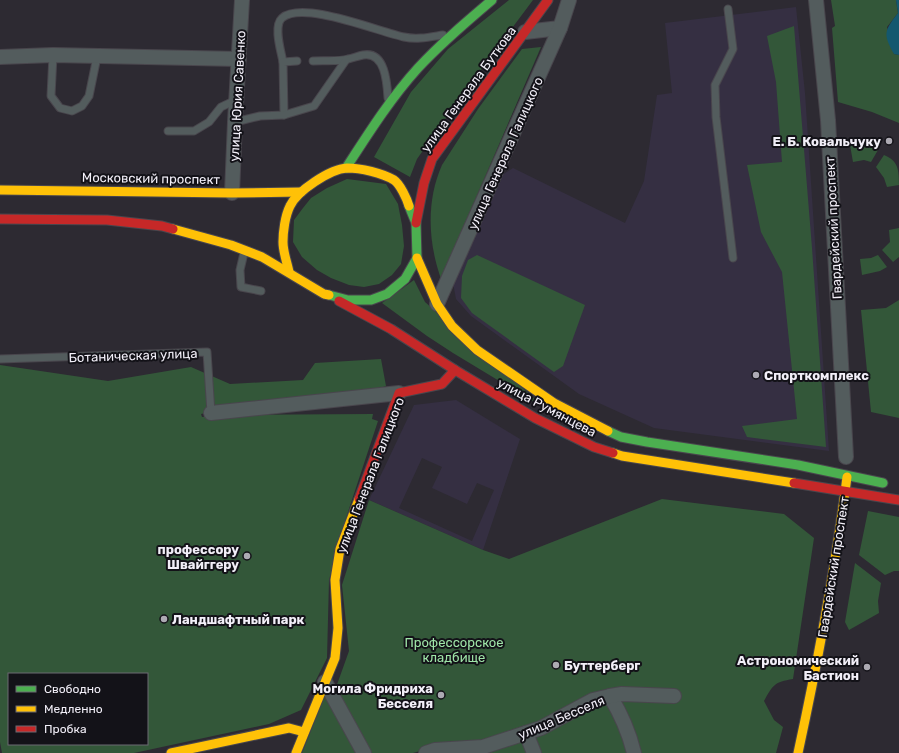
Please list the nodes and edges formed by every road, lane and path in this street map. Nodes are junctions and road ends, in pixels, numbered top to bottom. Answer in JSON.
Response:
{"nodes":[{"id":1,"x":242,"y":0,"type":"edge"},
{"id":2,"x":492,"y":0,"type":"edge"},
{"id":3,"x":548,"y":0,"type":"edge"},
{"id":4,"x":569,"y":0,"type":"edge"},
{"id":5,"x":816,"y":0,"type":"edge"},
{"id":6,"x":728,"y":9,"type":"dead end"},
{"id":7,"x":560,"y":28,"type":"junction"},
{"id":8,"x":524,"y":32,"type":"junction"},
{"id":9,"x":452,"y":34,"type":"junction"},
{"id":10,"x":53,"y":55,"type":"junction"},
{"id":11,"x":0,"y":57,"type":"edge"},
{"id":12,"x":97,"y":57,"type":"junction"},
{"id":13,"x":239,"y":58,"type":"junction"},
{"id":14,"x":346,"y":60,"type":"junction"},
{"id":15,"x":297,"y":61,"type":"dead end"},
{"id":16,"x":313,"y":61,"type":"dead end"},
{"id":17,"x":283,"y":62,"type":"junction"},
{"id":18,"x":236,"y":100,"type":"junction"},
{"id":19,"x":389,"y":104,"type":"junction"},
{"id":20,"x":284,"y":115,"type":"junction"},
{"id":21,"x":234,"y":122,"type":"junction"},
{"id":22,"x":168,"y":131,"type":"dead end"},
{"id":23,"x":346,"y":168,"type":"junction"},
{"id":24,"x":0,"y":190,"type":"edge"},
{"id":25,"x":301,"y":192,"type":"junction"},
{"id":26,"x":232,"y":193,"type":"junction"},
{"id":27,"x":0,"y":219,"type":"edge"},
{"id":28,"x":416,"y":222,"type":"junction"},
{"id":29,"x":245,"y":250,"type":"junction"},
{"id":30,"x":416,"y":258,"type":"junction"},
{"id":31,"x":734,"y":258,"type":"dead end"},
{"id":32,"x":289,"y":272,"type":"junction"},
{"id":33,"x":261,"y":291,"type":"dead end"},
{"id":34,"x":324,"y":294,"type":"junction"},
{"id":35,"x":437,"y":304,"type":"junction"},
{"id":36,"x":0,"y":359,"type":"edge"},
{"id":37,"x":455,"y":370,"type":"junction"},
{"id":38,"x":399,"y":393,"type":"junction"},
{"id":39,"x":211,"y":413,"type":"joint"},
{"id":40,"x":846,"y":457,"type":"dead end"},
{"id":41,"x":847,"y":475,"type":"junction"},
{"id":42,"x":891,"y":484,"type":"dead end"},
{"id":43,"x":846,"y":491,"type":"junction"},
{"id":44,"x":899,"y":500,"type":"edge"},
{"id":45,"x":325,"y":682,"type":"junction"},
{"id":46,"x":610,"y":696,"type":"junction"},
{"id":47,"x":674,"y":696,"type":"dead end"},
{"id":48,"x":304,"y":732,"type":"junction"},
{"id":49,"x":526,"y":733,"type":"junction"},
{"id":50,"x":464,"y":751,"type":"edge"},
{"id":51,"x":171,"y":753,"type":"edge"},
{"id":52,"x":296,"y":753,"type":"edge"},
{"id":53,"x":364,"y":753,"type":"edge"},
{"id":54,"x":426,"y":753,"type":"edge"},
{"id":55,"x":534,"y":753,"type":"edge"},
{"id":56,"x":634,"y":753,"type":"edge"},
{"id":57,"x":798,"y":753,"type":"edge"}],
"edges":[{"from":1,"to":13,"type":"street","name":"улица Юрия Савенко"},
{"from":2,"to":9,"type":"main road"},
{"from":3,"to":8,"type":"main road","name":"улица Генерала Буткова"},
{"from":4,"to":7,"type":"street","name":"улица Генерала Галицкого"},
{"from":5,"to":40,"type":"street","name":"Гвардейский проспект"},
{"from":6,"to":31,"type":"lane"},
{"from":7,"to":8,"type":"street"},
{"from":7,"to":35,"type":"street","name":"улица Генерала Галицкого"},
{"from":8,"to":28,"type":"main road","name":"улица Генерала Буткова"},
{"from":9,"to":17,"type":"lane"},
{"from":9,"to":19,"type":"main road"},
{"from":10,"to":11,"type":"street"},
{"from":10,"to":12,"type":"street"},
{"from":10,"to":12,"type":"lane"},
{"from":12,"to":13,"type":"street"},
{"from":13,"to":18,"type":"street","name":"улица Юрия Савенко"},
{"from":14,"to":16,"type":"lane"},
{"from":14,"to":19,"type":"lane"},
{"from":14,"to":20,"type":"lane"},
{"from":15,"to":17,"type":"lane"},
{"from":17,"to":20,"type":"lane"},
{"from":18,"to":21,"type":"street","name":"улица Юрия Савенко"},
{"from":18,"to":22,"type":"lane"},
{"from":19,"to":23,"type":"main road"},
{"from":20,"to":21,"type":"lane"},
{"from":21,"to":26,"type":"street","name":"улица Юрия Савенко"},
{"from":23,"to":25,"type":"main road"},
{"from":23,"to":28,"type":"main road"},
{"from":24,"to":26,"type":"main road","name":"Московский проспект"},
{"from":25,"to":26,"type":"main road","name":"Московский проспект"},
{"from":25,"to":32,"type":"main road"},
{"from":27,"to":29,"type":"main road"},
{"from":28,"to":30,"type":"main road"},
{"from":29,"to":32,"type":"main road"},
{"from":29,"to":33,"type":"lane"},
{"from":30,"to":34,"type":"main road"},
{"from":30,"to":35,"type":"main road","name":"улица Румянцева"},
{"from":32,"to":34,"type":"main road"},
{"from":34,"to":37,"type":"main road","name":"улица Румянцева"},
{"from":35,"to":41,"type":"main road","name":"улица Румянцева"},
{"from":36,"to":39,"type":"lane","name":"Ботаническая улица"},
{"from":37,"to":38,"type":"main road","name":"улица Генерала Галицкого"},
{"from":37,"to":43,"type":"main road","name":"улица Румянцева"},
{"from":38,"to":39,"type":"street","name":"Ботаническая улица"},
{"from":38,"to":45,"type":"main road","name":"улица Генерала Галицкого"},
{"from":41,"to":42,"type":"main road","name":"улица Румянцева"},
{"from":41,"to":43,"type":"main road","name":"Гвардейский проспект"},
{"from":43,"to":44,"type":"main road","name":"улица Румянцева"},
{"from":43,"to":57,"type":"main road","name":"Гвардейский проспект"},
{"from":45,"to":48,"type":"main road","name":"улица Генерала Галицкого"},
{"from":45,"to":53,"type":"street"},
{"from":46,"to":47,"type":"street","name":"улица Бесселя"},
{"from":46,"to":49,"type":"street","name":"улица Бесселя"},
{"from":46,"to":56,"type":"street"},
{"from":48,"to":51,"type":"main road"},
{"from":48,"to":52,"type":"main road","name":"улица Генерала Галицкого"},
{"from":49,"to":50,"type":"street","name":"улица Бесселя"},
{"from":49,"to":55,"type":"street"},
{"from":50,"to":54,"type":"street","name":"улица Бесселя"}]}
